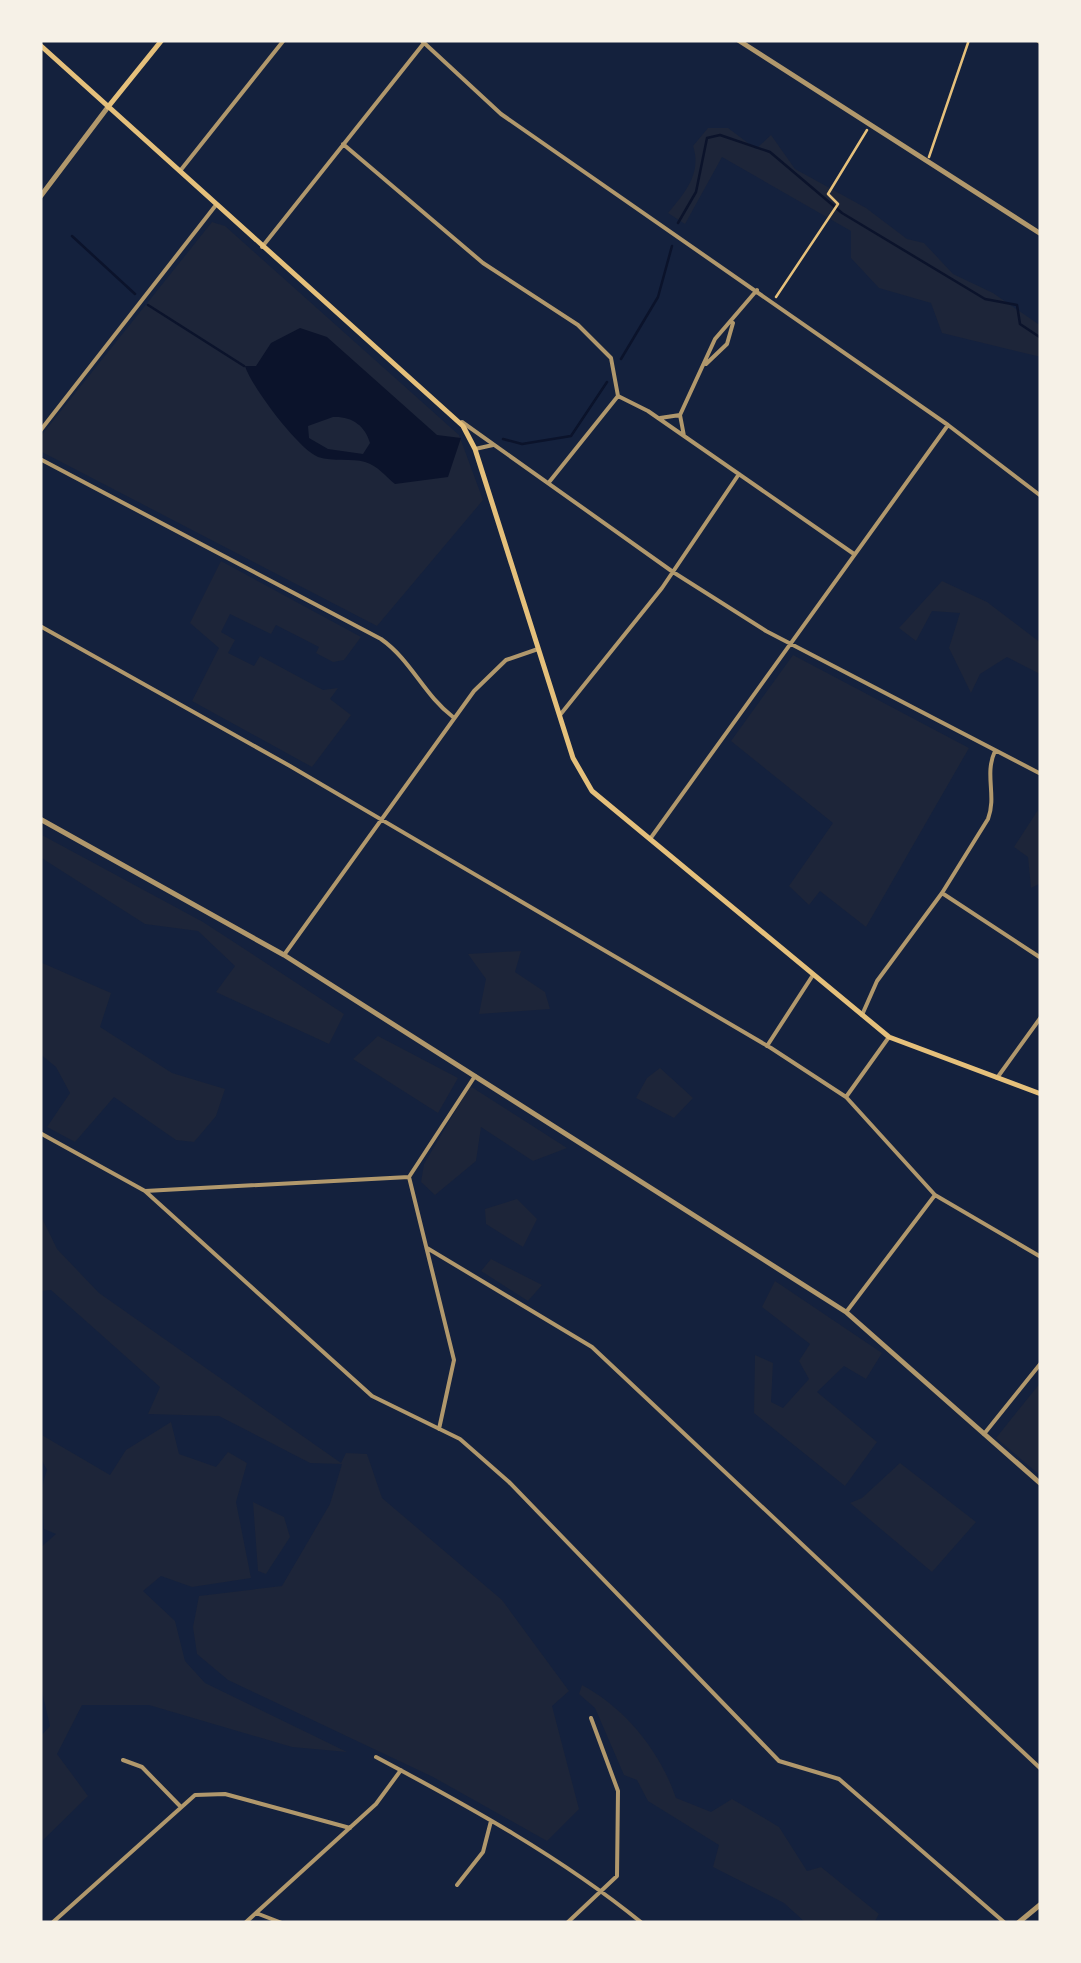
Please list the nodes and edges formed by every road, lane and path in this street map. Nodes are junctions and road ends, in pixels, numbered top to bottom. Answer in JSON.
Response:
{"nodes":[{"id":1,"x":162,"y":40,"type":"edge"},
{"id":2,"x":284,"y":40,"type":"edge"},
{"id":3,"x":738,"y":40,"type":"edge"},
{"id":4,"x":969,"y":40,"type":"edge"},
{"id":5,"x":422,"y":41,"type":"edge"},
{"id":6,"x":40,"y":45,"type":"edge"},
{"id":7,"x":108,"y":107,"type":"junction"},
{"id":8,"x":871,"y":124,"type":"junction"},
{"id":9,"x":343,"y":144,"type":"junction"},
{"id":10,"x":928,"y":160,"type":"junction"},
{"id":11,"x":180,"y":171,"type":"junction"},
{"id":12,"x":40,"y":198,"type":"edge"},
{"id":13,"x":216,"y":206,"type":"junction"},
{"id":14,"x":1041,"y":234,"type":"edge"},
{"id":15,"x":262,"y":247,"type":"junction"},
{"id":16,"x":756,"y":290,"type":"junction"},
{"id":17,"x":773,"y":301,"type":"junction"},
{"id":18,"x":732,"y":324,"type":"junction"},
{"id":19,"x":706,"y":364,"type":"junction"},
{"id":20,"x":618,"y":396,"type":"junction"},
{"id":21,"x":680,"y":415,"type":"junction"},
{"id":22,"x":657,"y":418,"type":"junction"},
{"id":23,"x":459,"y":421,"type":"junction"},
{"id":24,"x":948,"y":425,"type":"junction"},
{"id":25,"x":40,"y":431,"type":"edge"},
{"id":26,"x":684,"y":437,"type":"junction"},
{"id":27,"x":498,"y":447,"type":"junction"},
{"id":28,"x":475,"y":450,"type":"junction"},
{"id":29,"x":40,"y":459,"type":"edge"},
{"id":30,"x":739,"y":474,"type":"junction"},
{"id":31,"x":550,"y":481,"type":"junction"},
{"id":32,"x":1041,"y":496,"type":"edge"},
{"id":33,"x":856,"y":556,"type":"junction"},
{"id":34,"x":674,"y":572,"type":"junction"},
{"id":35,"x":40,"y":626,"type":"edge"},
{"id":36,"x":792,"y":646,"type":"junction"},
{"id":37,"x":538,"y":649,"type":"junction"},
{"id":38,"x":559,"y":716,"type":"junction"},
{"id":39,"x":453,"y":717,"type":"junction"},
{"id":40,"x":995,"y":750,"type":"junction"},
{"id":41,"x":1041,"y":774,"type":"edge"},
{"id":42,"x":40,"y":819,"type":"edge"},
{"id":43,"x":379,"y":821,"type":"junction"},
{"id":44,"x":650,"y":840,"type":"junction"},
{"id":45,"x":942,"y":893,"type":"junction"},
{"id":46,"x":284,"y":955,"type":"junction"},
{"id":47,"x":1041,"y":958,"type":"edge"},
{"id":48,"x":813,"y":975,"type":"junction"},
{"id":49,"x":862,"y":1015,"type":"junction"},
{"id":50,"x":1041,"y":1017,"type":"edge"},
{"id":51,"x":889,"y":1037,"type":"junction"},
{"id":52,"x":767,"y":1046,"type":"junction"},
{"id":53,"x":474,"y":1076,"type":"junction"},
{"id":54,"x":997,"y":1078,"type":"junction"},
{"id":55,"x":1041,"y":1094,"type":"edge"},
{"id":56,"x":846,"y":1096,"type":"junction"},
{"id":57,"x":40,"y":1134,"type":"edge"},
{"id":58,"x":409,"y":1178,"type":"junction"},
{"id":59,"x":145,"y":1191,"type":"junction"},
{"id":60,"x":935,"y":1195,"type":"junction"},
{"id":61,"x":427,"y":1248,"type":"junction"},
{"id":62,"x":1041,"y":1258,"type":"edge"},
{"id":63,"x":846,"y":1312,"type":"junction"},
{"id":64,"x":1041,"y":1364,"type":"edge"},
{"id":65,"x":439,"y":1429,"type":"junction"},
{"id":66,"x":984,"y":1434,"type":"junction"},
{"id":67,"x":1041,"y":1484,"type":"edge"},
{"id":68,"x":591,"y":1718,"type":"dead end"},
{"id":69,"x":376,"y":1757,"type":"dead end"},
{"id":70,"x":123,"y":1760,"type":"dead end"},
{"id":71,"x":1041,"y":1769,"type":"edge"},
{"id":72,"x":400,"y":1770,"type":"junction"},
{"id":73,"x":180,"y":1806,"type":"junction"},
{"id":74,"x":491,"y":1820,"type":"junction"},
{"id":75,"x":350,"y":1828,"type":"junction"},
{"id":76,"x":456,"y":1886,"type":"dead end"},
{"id":77,"x":602,"y":1890,"type":"junction"},
{"id":78,"x":1041,"y":1904,"type":"edge"},
{"id":79,"x":256,"y":1913,"type":"junction"},
{"id":80,"x":52,"y":1923,"type":"edge"},
{"id":81,"x":245,"y":1923,"type":"edge"},
{"id":82,"x":282,"y":1923,"type":"edge"},
{"id":83,"x":567,"y":1923,"type":"edge"},
{"id":84,"x":642,"y":1923,"type":"edge"},
{"id":85,"x":1005,"y":1923,"type":"edge"},
{"id":86,"x":1018,"y":1923,"type":"edge"}],
"edges":[{"from":1,"to":7,"type":"main road"},
{"from":2,"to":11,"type":"street"},
{"from":3,"to":8,"type":"street"},
{"from":4,"to":10,"type":"path"},
{"from":5,"to":9,"type":"street"},
{"from":5,"to":16,"type":"street"},
{"from":6,"to":7,"type":"main road"},
{"from":7,"to":11,"type":"main road"},
{"from":7,"to":12,"type":"street"},
{"from":8,"to":10,"type":"street"},
{"from":8,"to":17,"type":"path"},
{"from":9,"to":15,"type":"street"},
{"from":9,"to":20,"type":"street"},
{"from":10,"to":14,"type":"street"},
{"from":11,"to":13,"type":"main road"},
{"from":13,"to":15,"type":"main road"},
{"from":13,"to":25,"type":"street"},
{"from":15,"to":23,"type":"main road"},
{"from":16,"to":17,"type":"street"},
{"from":16,"to":18,"type":"street"},
{"from":17,"to":24,"type":"street"},
{"from":18,"to":19,"type":"street"},
{"from":18,"to":19,"type":"street"},
{"from":19,"to":21,"type":"street"},
{"from":20,"to":22,"type":"street"},
{"from":20,"to":31,"type":"street"},
{"from":21,"to":22,"type":"street"},
{"from":21,"to":26,"type":"street"},
{"from":22,"to":26,"type":"street"},
{"from":23,"to":27,"type":"street"},
{"from":23,"to":28,"type":"main road"},
{"from":24,"to":32,"type":"street"},
{"from":24,"to":33,"type":"street"},
{"from":26,"to":30,"type":"street"},
{"from":27,"to":28,"type":"street"},
{"from":27,"to":31,"type":"street"},
{"from":28,"to":37,"type":"main road"},
{"from":29,"to":39,"type":"street"},
{"from":30,"to":33,"type":"street"},
{"from":30,"to":34,"type":"street"},
{"from":31,"to":34,"type":"street"},
{"from":33,"to":36,"type":"street"},
{"from":34,"to":36,"type":"street"},
{"from":34,"to":38,"type":"street"},
{"from":35,"to":43,"type":"street"},
{"from":36,"to":40,"type":"street"},
{"from":36,"to":44,"type":"street"},
{"from":37,"to":38,"type":"main road"},
{"from":37,"to":39,"type":"street"},
{"from":38,"to":44,"type":"main road"},
{"from":39,"to":43,"type":"street"},
{"from":40,"to":41,"type":"street"},
{"from":40,"to":45,"type":"street"},
{"from":42,"to":46,"type":"street"},
{"from":43,"to":46,"type":"street"},
{"from":43,"to":52,"type":"street"},
{"from":44,"to":48,"type":"main road"},
{"from":45,"to":47,"type":"street"},
{"from":45,"to":49,"type":"street"},
{"from":46,"to":53,"type":"street"},
{"from":48,"to":49,"type":"main road"},
{"from":48,"to":52,"type":"street"},
{"from":49,"to":51,"type":"main road"},
{"from":50,"to":54,"type":"street"},
{"from":51,"to":54,"type":"main road"},
{"from":51,"to":56,"type":"street"},
{"from":52,"to":56,"type":"street"},
{"from":53,"to":58,"type":"street"},
{"from":53,"to":63,"type":"street"},
{"from":54,"to":55,"type":"main road"},
{"from":56,"to":60,"type":"street"},
{"from":57,"to":59,"type":"street"},
{"from":58,"to":59,"type":"street"},
{"from":58,"to":61,"type":"street"},
{"from":59,"to":65,"type":"street"},
{"from":60,"to":62,"type":"street"},
{"from":60,"to":63,"type":"street"},
{"from":61,"to":65,"type":"street"},
{"from":61,"to":71,"type":"street"},
{"from":63,"to":66,"type":"street"},
{"from":64,"to":66,"type":"street"},
{"from":65,"to":85,"type":"street"},
{"from":66,"to":67,"type":"street"},
{"from":68,"to":77,"type":"street"},
{"from":69,"to":72,"type":"street"},
{"from":70,"to":73,"type":"street"},
{"from":72,"to":74,"type":"street"},
{"from":72,"to":75,"type":"street"},
{"from":73,"to":75,"type":"street"},
{"from":73,"to":80,"type":"street"},
{"from":74,"to":76,"type":"street"},
{"from":74,"to":77,"type":"street"},
{"from":75,"to":79,"type":"street"},
{"from":77,"to":83,"type":"street"},
{"from":77,"to":84,"type":"street"},
{"from":78,"to":86,"type":"street"},
{"from":79,"to":81,"type":"street"},
{"from":79,"to":82,"type":"street"}]}
